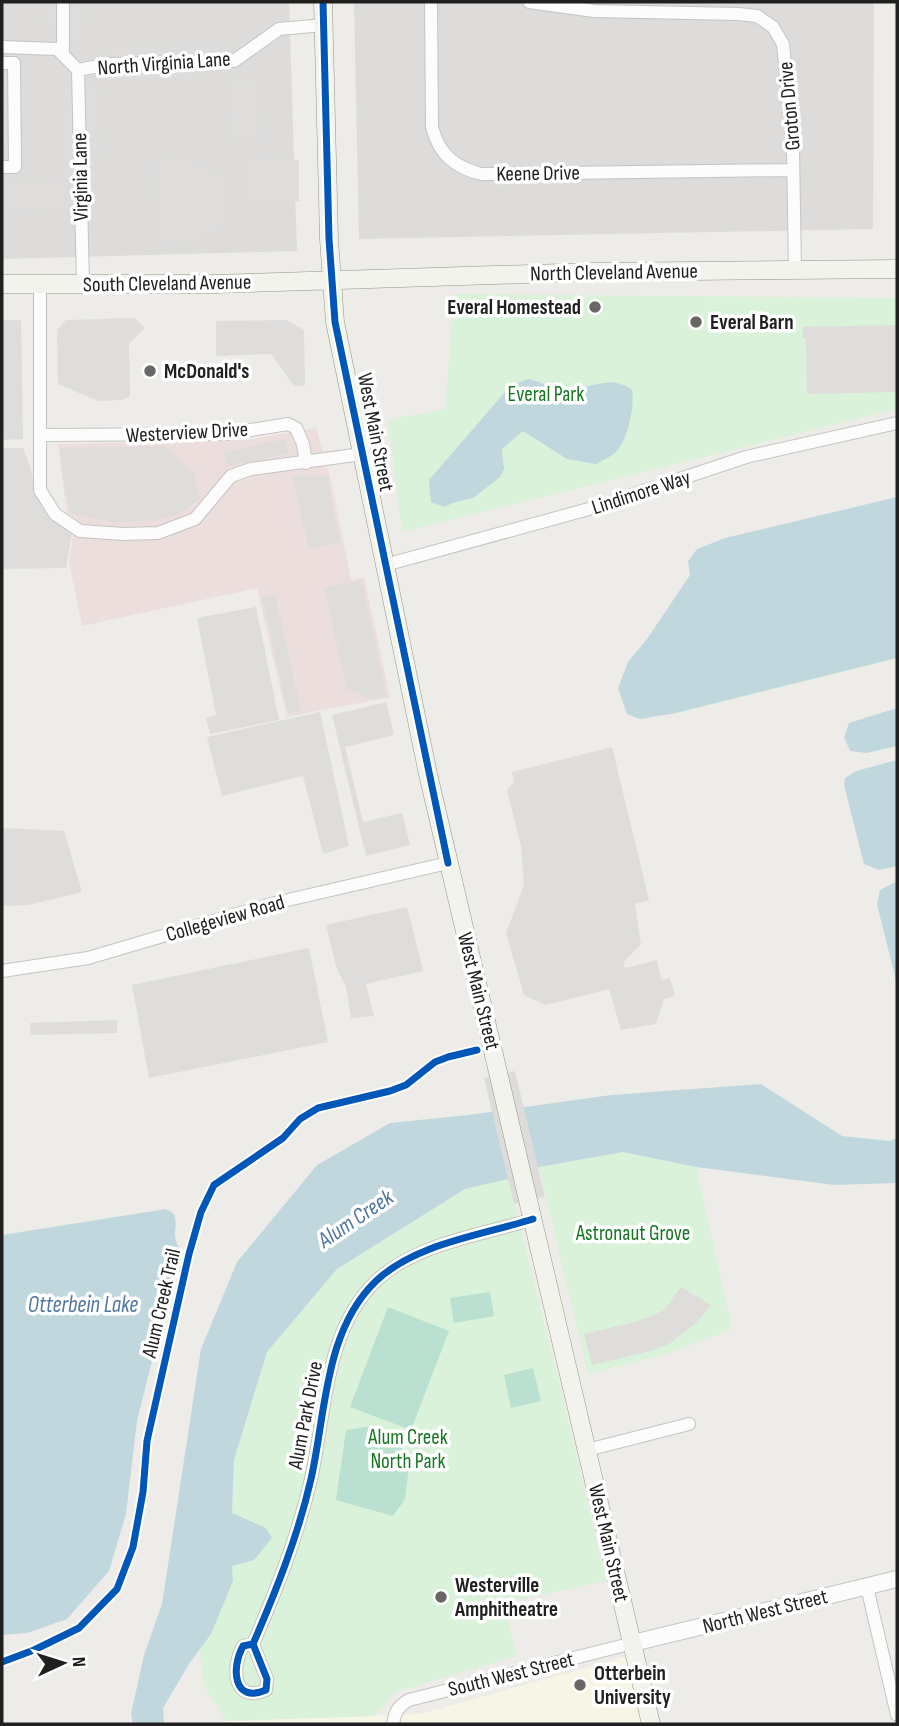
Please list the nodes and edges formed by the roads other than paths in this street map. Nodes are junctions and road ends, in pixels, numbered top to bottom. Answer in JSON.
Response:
{"nodes":[{"id":1,"x":63,"y":2,"type":"edge"},
{"id":2,"x":323,"y":2,"type":"edge"},
{"id":3,"x":431,"y":2,"type":"edge"},
{"id":4,"x":529,"y":2,"type":"edge"},
{"id":5,"x":324,"y":25,"type":"junction"},
{"id":6,"x":2,"y":47,"type":"edge"},
{"id":7,"x":63,"y":54,"type":"junction"},
{"id":8,"x":2,"y":63,"type":"edge"},
{"id":9,"x":78,"y":70,"type":"junction"},
{"id":10,"x":2,"y":167,"type":"edge"},
{"id":11,"x":793,"y":170,"type":"junction"},
{"id":12,"x":897,"y":269,"type":"edge"},
{"id":13,"x":795,"y":270,"type":"junction"},
{"id":14,"x":332,"y":279,"type":"junction"},
{"id":15,"x":2,"y":284,"type":"edge"},
{"id":16,"x":40,"y":284,"type":"junction"},
{"id":17,"x":83,"y":284,"type":"junction"},
{"id":18,"x":897,"y":423,"type":"edge"},
{"id":19,"x":40,"y":435,"type":"junction"},
{"id":20,"x":362,"y":454,"type":"junction"},
{"id":21,"x":306,"y":463,"type":"junction"},
{"id":22,"x":385,"y":565,"type":"junction"},
{"id":23,"x":448,"y":863,"type":"junction"},
{"id":24,"x":2,"y":971,"type":"edge"},
{"id":25,"x":533,"y":1219,"type":"junction"},
{"id":26,"x":689,"y":1424,"type":"dead end"},
{"id":27,"x":587,"y":1450,"type":"junction"},
{"id":28,"x":897,"y":1579,"type":"edge"},
{"id":29,"x":867,"y":1587,"type":"junction"},
{"id":30,"x":633,"y":1643,"type":"junction"},
{"id":31,"x":253,"y":1644,"type":"dead end"},
{"id":32,"x":897,"y":1715,"type":"edge"},
{"id":33,"x":393,"y":1718,"type":"edge"},
{"id":34,"x":652,"y":1724,"type":"edge"}],
"edges":[{"from":1,"to":7,"type":"street"},
{"from":2,"to":5,"type":"main road","name":"West Main Street"},
{"from":3,"to":11,"type":"street","name":"Keene Drive"},
{"from":4,"to":11,"type":"street","name":"Groton Drive"},
{"from":5,"to":9,"type":"street","name":"North Virginia Lane"},
{"from":5,"to":14,"type":"main road","name":"West Main Street"},
{"from":6,"to":7,"type":"street"},
{"from":7,"to":9,"type":"street"},
{"from":8,"to":10,"type":"street"},
{"from":9,"to":17,"type":"street","name":"Virginia Lane"},
{"from":11,"to":13,"type":"street","name":"Groton Drive"},
{"from":12,"to":13,"type":"main road","name":"North Cleveland Avenue"},
{"from":13,"to":14,"type":"main road","name":"North Cleveland Avenue"},
{"from":14,"to":17,"type":"main road","name":"South Cleveland Avenue"},
{"from":14,"to":20,"type":"main road","name":"West Main Street"},
{"from":15,"to":16,"type":"main road","name":"South Cleveland Avenue"},
{"from":16,"to":17,"type":"main road","name":"South Cleveland Avenue"},
{"from":16,"to":19,"type":"street","name":"Westerview Drive"},
{"from":18,"to":22,"type":"street","name":"Lindimore Way"},
{"from":19,"to":21,"type":"street","name":"Westerview Drive"},
{"from":19,"to":21,"type":"street","name":"Westerview Drive"},
{"from":20,"to":21,"type":"street","name":"Westerview Drive"},
{"from":20,"to":22,"type":"main road","name":"West Main Street"},
{"from":22,"to":23,"type":"main road","name":"West Main Street"},
{"from":23,"to":24,"type":"street","name":"Collegeview Road"},
{"from":23,"to":25,"type":"main road","name":"West Main Street"},
{"from":25,"to":27,"type":"main road","name":"West Main Street"},
{"from":25,"to":31,"type":"street","name":"Alum Park Drive"},
{"from":26,"to":27,"type":"street"},
{"from":27,"to":30,"type":"main road","name":"West Main Street"},
{"from":28,"to":29,"type":"street","name":"North West Street"},
{"from":29,"to":30,"type":"street","name":"North West Street"},
{"from":29,"to":32,"type":"street"},
{"from":30,"to":33,"type":"street","name":"South West Street"},
{"from":30,"to":34,"type":"main road","name":"West Main Street"}]}
